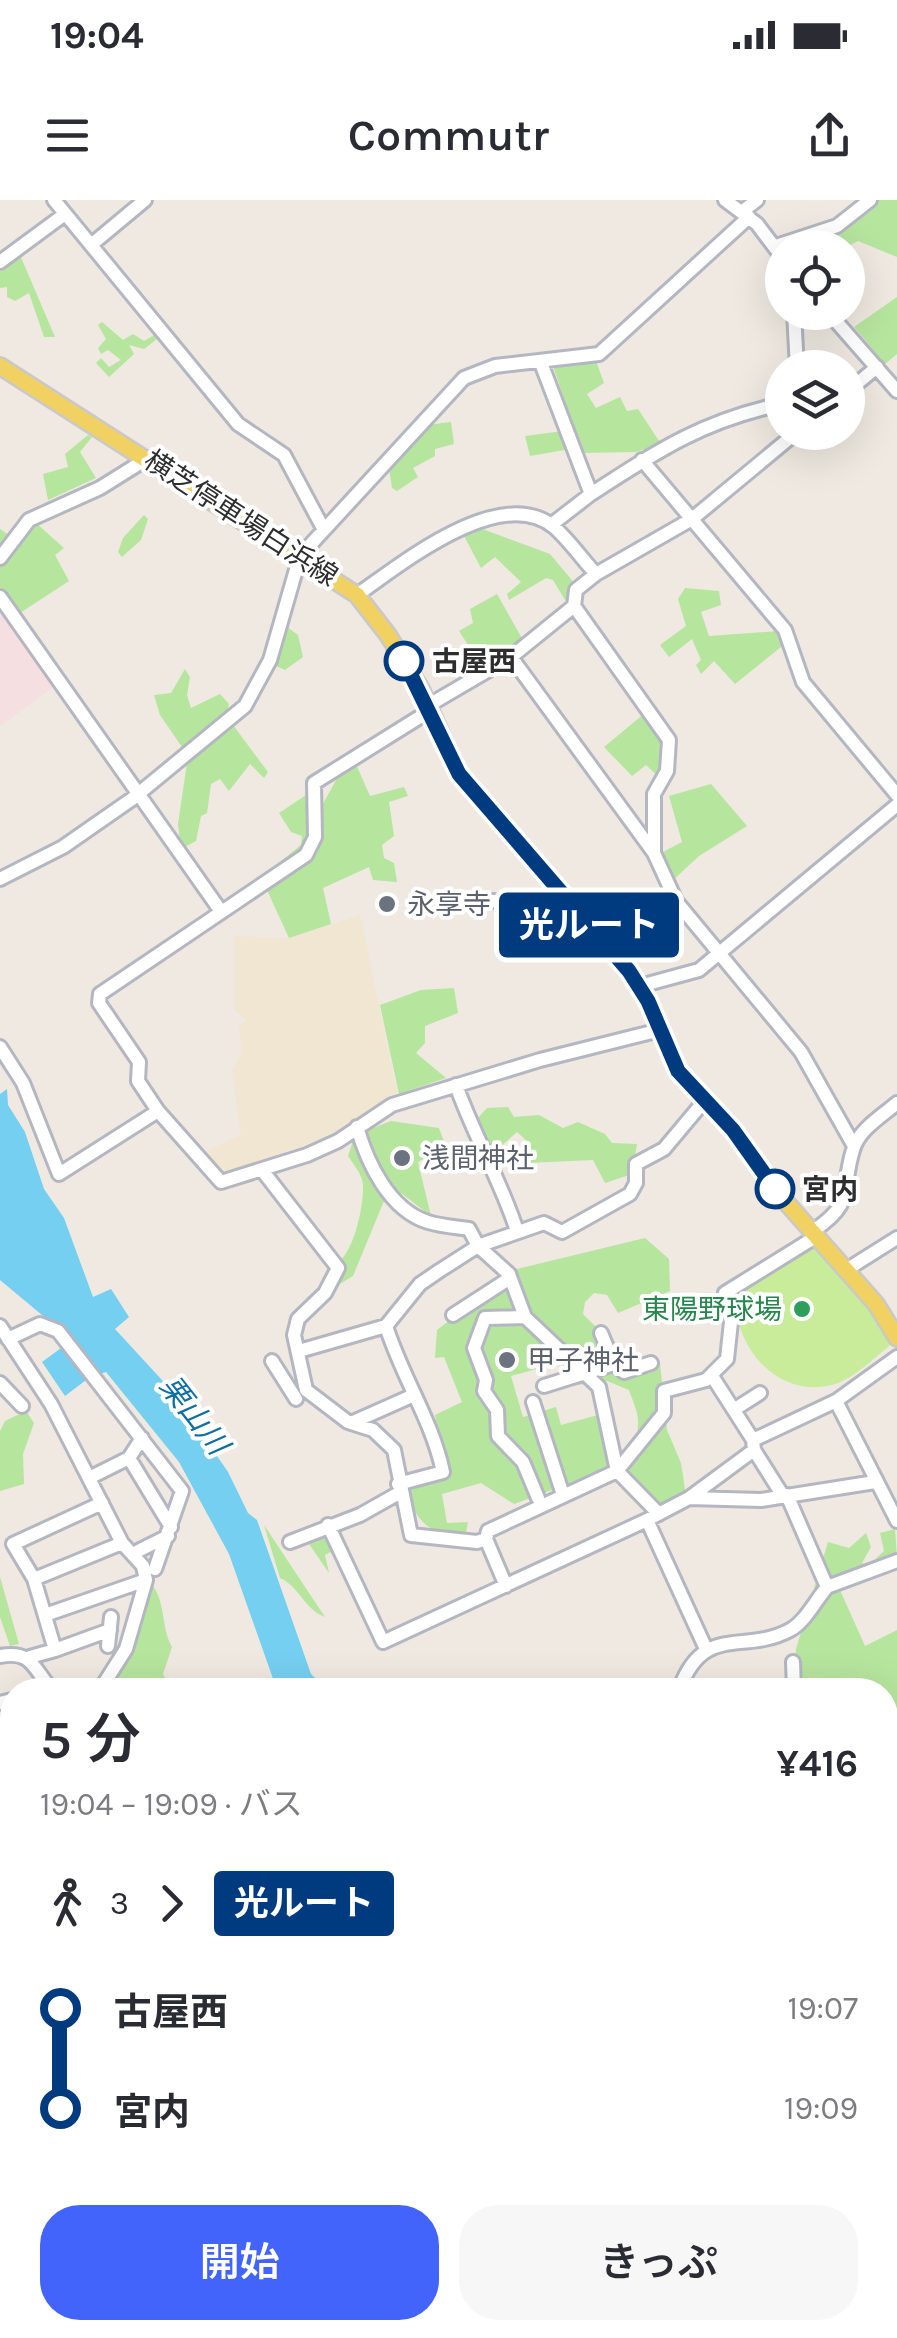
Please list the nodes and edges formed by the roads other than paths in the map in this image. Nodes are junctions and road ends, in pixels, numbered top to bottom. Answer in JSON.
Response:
{"nodes":[{"id":1,"x":54,"y":200,"type":"edge"},
{"id":2,"x":145,"y":200,"type":"edge"},
{"id":3,"x":725,"y":200,"type":"edge"},
{"id":4,"x":757,"y":200,"type":"edge"},
{"id":5,"x":870,"y":200,"type":"edge"},
{"id":6,"x":66,"y":214,"type":"junction"},
{"id":7,"x":746,"y":214,"type":"junction"},
{"id":8,"x":827,"y":230,"type":"edge"},
{"id":9,"x":765,"y":236,"type":"edge"},
{"id":10,"x":91,"y":245,"type":"junction"},
{"id":11,"x":0,"y":262,"type":"edge"},
{"id":12,"x":844,"y":330,"type":"edge"},
{"id":13,"x":541,"y":363,"type":"junction"},
{"id":14,"x":0,"y":366,"type":"edge"},
{"id":15,"x":876,"y":366,"type":"junction"},
{"id":16,"x":865,"y":376,"type":"edge"},
{"id":17,"x":897,"y":390,"type":"edge"},
{"id":18,"x":765,"y":408,"type":"edge"},
{"id":19,"x":776,"y":450,"type":"edge"},
{"id":20,"x":148,"y":458,"type":"junction"},
{"id":21,"x":642,"y":460,"type":"junction"},
{"id":22,"x":591,"y":494,"type":"junction"},
{"id":23,"x":692,"y":519,"type":"junction"},
{"id":24,"x":552,"y":525,"type":"junction"},
{"id":25,"x":324,"y":530,"type":"junction"},
{"id":26,"x":300,"y":556,"type":"junction"},
{"id":27,"x":0,"y":558,"type":"edge"},
{"id":28,"x":596,"y":574,"type":"junction"},
{"id":29,"x":357,"y":595,"type":"junction"},
{"id":30,"x":0,"y":598,"type":"edge"},
{"id":31,"x":574,"y":606,"type":"junction"},
{"id":32,"x":511,"y":657,"type":"junction"},
{"id":33,"x":430,"y":708,"type":"junction"},
{"id":34,"x":139,"y":793,"type":"junction"},
{"id":35,"x":897,"y":796,"type":"edge"},
{"id":36,"x":897,"y":806,"type":"edge"},
{"id":37,"x":654,"y":853,"type":"junction"},
{"id":38,"x":0,"y":879,"type":"edge"},
{"id":39,"x":467,"y":900,"type":"dead end"},
{"id":40,"x":570,"y":904,"type":"junction"},
{"id":41,"x":220,"y":910,"type":"junction"},
{"id":42,"x":721,"y":952,"type":"junction"},
{"id":43,"x":640,"y":986,"type":"junction"},
{"id":44,"x":660,"y":1030,"type":"junction"},
{"id":45,"x":0,"y":1047,"type":"edge"},
{"id":46,"x":456,"y":1086,"type":"junction"},
{"id":47,"x":705,"y":1100,"type":"junction"},
{"id":48,"x":897,"y":1103,"type":"edge"},
{"id":49,"x":158,"y":1111,"type":"junction"},
{"id":50,"x":357,"y":1126,"type":"junction"},
{"id":51,"x":854,"y":1146,"type":"junction"},
{"id":52,"x":262,"y":1170,"type":"junction"},
{"id":53,"x":518,"y":1231,"type":"junction"},
{"id":54,"x":815,"y":1234,"type":"junction"},
{"id":55,"x":897,"y":1238,"type":"edge"},
{"id":56,"x":478,"y":1246,"type":"junction"},
{"id":57,"x":846,"y":1270,"type":"junction"},
{"id":58,"x":510,"y":1278,"type":"junction"},
{"id":59,"x":420,"y":1284,"type":"junction"},
{"id":60,"x":427,"y":1302,"type":"dead end"},
{"id":61,"x":453,"y":1315,"type":"dead end"},
{"id":62,"x":525,"y":1316,"type":"junction"},
{"id":63,"x":386,"y":1326,"type":"junction"},
{"id":64,"x":4,"y":1332,"type":"edge"},
{"id":65,"x":601,"y":1333,"type":"dead end"},
{"id":66,"x":897,"y":1338,"type":"edge"},
{"id":67,"x":299,"y":1351,"type":"junction"},
{"id":68,"x":897,"y":1357,"type":"edge"},
{"id":69,"x":272,"y":1362,"type":"dead end"},
{"id":70,"x":650,"y":1363,"type":"dead end"},
{"id":71,"x":614,"y":1364,"type":"junction"},
{"id":72,"x":584,"y":1372,"type":"junction"},
{"id":73,"x":712,"y":1376,"type":"junction"},
{"id":74,"x":0,"y":1384,"type":"edge"},
{"id":75,"x":287,"y":1384,"type":"junction"},
{"id":76,"x":544,"y":1386,"type":"dead end"},
{"id":77,"x":760,"y":1392,"type":"dead end"},
{"id":78,"x":274,"y":1394,"type":"dead end"},
{"id":79,"x":414,"y":1394,"type":"junction"},
{"id":80,"x":296,"y":1398,"type":"dead end"},
{"id":81,"x":836,"y":1401,"type":"junction"},
{"id":82,"x":532,"y":1402,"type":"dead end"},
{"id":83,"x":22,"y":1406,"type":"dead end"},
{"id":84,"x":734,"y":1410,"type":"junction"},
{"id":85,"x":351,"y":1423,"type":"junction"},
{"id":86,"x":142,"y":1438,"type":"junction"},
{"id":87,"x":754,"y":1445,"type":"junction"},
{"id":88,"x":129,"y":1458,"type":"junction"},
{"id":89,"x":616,"y":1471,"type":"junction"},
{"id":90,"x":89,"y":1478,"type":"junction"},
{"id":91,"x":876,"y":1482,"type":"junction"},
{"id":92,"x":399,"y":1488,"type":"junction"},
{"id":93,"x":563,"y":1495,"type":"junction"},
{"id":94,"x":785,"y":1495,"type":"junction"},
{"id":95,"x":538,"y":1498,"type":"dead end"},
{"id":96,"x":689,"y":1498,"type":"junction"},
{"id":97,"x":102,"y":1503,"type":"junction"},
{"id":98,"x":653,"y":1517,"type":"junction"},
{"id":99,"x":897,"y":1521,"type":"edge"},
{"id":100,"x":328,"y":1525,"type":"junction"},
{"id":101,"x":170,"y":1531,"type":"junction"},
{"id":102,"x":486,"y":1538,"type":"junction"},
{"id":103,"x":290,"y":1542,"type":"dead end"},
{"id":104,"x":122,"y":1543,"type":"junction"},
{"id":105,"x":138,"y":1551,"type":"dead end"},
{"id":106,"x":897,"y":1561,"type":"edge"},
{"id":107,"x":150,"y":1575,"type":"junction"},
{"id":108,"x":34,"y":1579,"type":"junction"},
{"id":109,"x":506,"y":1586,"type":"junction"},
{"id":110,"x":827,"y":1587,"type":"junction"},
{"id":111,"x":44,"y":1616,"type":"junction"},
{"id":112,"x":108,"y":1646,"type":"dead end"},
{"id":113,"x":706,"y":1648,"type":"junction"},
{"id":114,"x":55,"y":1650,"type":"junction"},
{"id":115,"x":0,"y":1656,"type":"edge"},
{"id":116,"x":30,"y":1657,"type":"junction"},
{"id":117,"x":793,"y":1662,"type":"dead end"},
{"id":118,"x":43,"y":1678,"type":"edge"},
{"id":119,"x":108,"y":1678,"type":"edge"},
{"id":120,"x":687,"y":1678,"type":"edge"},
{"id":121,"x":794,"y":1678,"type":"edge"}],
"edges":[{"from":1,"to":6,"type":"street"},
{"from":2,"to":10,"type":"street"},
{"from":3,"to":7,"type":"street"},
{"from":4,"to":7,"type":"street"},
{"from":5,"to":8,"type":"street"},
{"from":6,"to":10,"type":"street"},
{"from":6,"to":11,"type":"street"},
{"from":7,"to":9,"type":"street"},
{"from":7,"to":13,"type":"street"},
{"from":10,"to":25,"type":"street"},
{"from":12,"to":15,"type":"street"},
{"from":13,"to":22,"type":"street"},
{"from":13,"to":25,"type":"street"},
{"from":14,"to":20,"type":"main road","name":"横芝停車場白浜線"},
{"from":15,"to":16,"type":"street"},
{"from":15,"to":17,"type":"street"},
{"from":18,"to":21,"type":"street"},
{"from":19,"to":23,"type":"street"},
{"from":20,"to":26,"type":"main road","name":"横芝停車場白浜線"},
{"from":20,"to":27,"type":"street"},
{"from":21,"to":22,"type":"street"},
{"from":21,"to":23,"type":"street"},
{"from":22,"to":24,"type":"street"},
{"from":23,"to":28,"type":"street"},
{"from":23,"to":35,"type":"street"},
{"from":24,"to":28,"type":"street"},
{"from":24,"to":29,"type":"street"},
{"from":25,"to":26,"type":"street"},
{"from":26,"to":29,"type":"main road","name":"横芝停車場白浜線"},
{"from":26,"to":34,"type":"street"},
{"from":28,"to":31,"type":"street"},
{"from":29,"to":33,"type":"main road","name":"横芝停車場白浜線"},
{"from":30,"to":34,"type":"street"},
{"from":31,"to":32,"type":"street"},
{"from":31,"to":37,"type":"street"},
{"from":32,"to":33,"type":"street"},
{"from":32,"to":37,"type":"street"},
{"from":33,"to":40,"type":"main road","name":"横芝停車場白浜線"},
{"from":33,"to":41,"type":"street"},
{"from":34,"to":38,"type":"street"},
{"from":34,"to":41,"type":"street"},
{"from":36,"to":42,"type":"street"},
{"from":37,"to":42,"type":"street"},
{"from":39,"to":40,"type":"street"},
{"from":40,"to":43,"type":"main road","name":"横芝停車場白浜線"},
{"from":41,"to":49,"type":"street"},
{"from":42,"to":43,"type":"street"},
{"from":42,"to":51,"type":"street"},
{"from":43,"to":44,"type":"main road","name":"横芝停車場白浜線"},
{"from":44,"to":46,"type":"street"},
{"from":44,"to":47,"type":"main road","name":"横芝停車場白浜線"},
{"from":45,"to":49,"type":"street"},
{"from":46,"to":50,"type":"street"},
{"from":46,"to":53,"type":"street"},
{"from":47,"to":53,"type":"street"},
{"from":47,"to":54,"type":"main road","name":"横芝停車場白浜線"},
{"from":48,"to":51,"type":"street"},
{"from":49,"to":52,"type":"street"},
{"from":50,"to":52,"type":"street"},
{"from":50,"to":56,"type":"street"},
{"from":51,"to":54,"type":"street"},
{"from":52,"to":67,"type":"street"},
{"from":53,"to":56,"type":"street"},
{"from":54,"to":57,"type":"main road","name":"横芝停車場白浜線"},
{"from":54,"to":73,"type":"street"},
{"from":55,"to":57,"type":"street"},
{"from":56,"to":58,"type":"street"},
{"from":56,"to":59,"type":"street"},
{"from":57,"to":66,"type":"main road","name":"横芝停車場白浜線"},
{"from":58,"to":61,"type":"street"},
{"from":58,"to":62,"type":"street"},
{"from":59,"to":60,"type":"street"},
{"from":59,"to":63,"type":"street"},
{"from":62,"to":72,"type":"street"},
{"from":62,"to":95,"type":"street"},
{"from":63,"to":67,"type":"street"},
{"from":63,"to":79,"type":"street"},
{"from":64,"to":86,"type":"street"},
{"from":64,"to":90,"type":"street"},
{"from":65,"to":71,"type":"street"},
{"from":67,"to":85,"type":"street"},
{"from":68,"to":81,"type":"street"},
{"from":69,"to":75,"type":"street"},
{"from":70,"to":71,"type":"street"},
{"from":71,"to":72,"type":"street"},
{"from":72,"to":76,"type":"street"},
{"from":72,"to":89,"type":"street"},
{"from":73,"to":84,"type":"street"},
{"from":73,"to":89,"type":"street"},
{"from":74,"to":83,"type":"street"},
{"from":75,"to":78,"type":"street"},
{"from":75,"to":80,"type":"street"},
{"from":77,"to":84,"type":"street"},
{"from":79,"to":85,"type":"street"},
{"from":79,"to":92,"type":"street"},
{"from":81,"to":87,"type":"street"},
{"from":81,"to":91,"type":"street"},
{"from":82,"to":93,"type":"street"},
{"from":84,"to":87,"type":"street"},
{"from":85,"to":92,"type":"street"},
{"from":86,"to":88,"type":"street"},
{"from":86,"to":101,"type":"street"},
{"from":87,"to":94,"type":"street"},
{"from":87,"to":96,"type":"street"},
{"from":88,"to":90,"type":"street"},
{"from":88,"to":101,"type":"street"},
{"from":89,"to":93,"type":"street"},
{"from":89,"to":98,"type":"street"},
{"from":90,"to":97,"type":"street"},
{"from":91,"to":94,"type":"street"},
{"from":91,"to":99,"type":"street"},
{"from":92,"to":100,"type":"street"},
{"from":92,"to":102,"type":"street"},
{"from":93,"to":102,"type":"street"},
{"from":94,"to":96,"type":"street"},
{"from":94,"to":110,"type":"street"},
{"from":96,"to":98,"type":"street"},
{"from":97,"to":104,"type":"street"},
{"from":97,"to":108,"type":"street"},
{"from":98,"to":109,"type":"street"},
{"from":98,"to":113,"type":"street"},
{"from":100,"to":103,"type":"street"},
{"from":100,"to":109,"type":"street"},
{"from":101,"to":105,"type":"street"},
{"from":101,"to":107,"type":"street"},
{"from":102,"to":109,"type":"street"},
{"from":104,"to":107,"type":"street"},
{"from":104,"to":108,"type":"street"},
{"from":106,"to":110,"type":"street"},
{"from":107,"to":111,"type":"street"},
{"from":107,"to":119,"type":"street"},
{"from":108,"to":111,"type":"street"},
{"from":110,"to":113,"type":"street"},
{"from":111,"to":114,"type":"street"},
{"from":112,"to":114,"type":"street"},
{"from":113,"to":120,"type":"street"},
{"from":114,"to":116,"type":"street"},
{"from":115,"to":116,"type":"street"},
{"from":116,"to":118,"type":"street"},
{"from":117,"to":121,"type":"street"}]}
